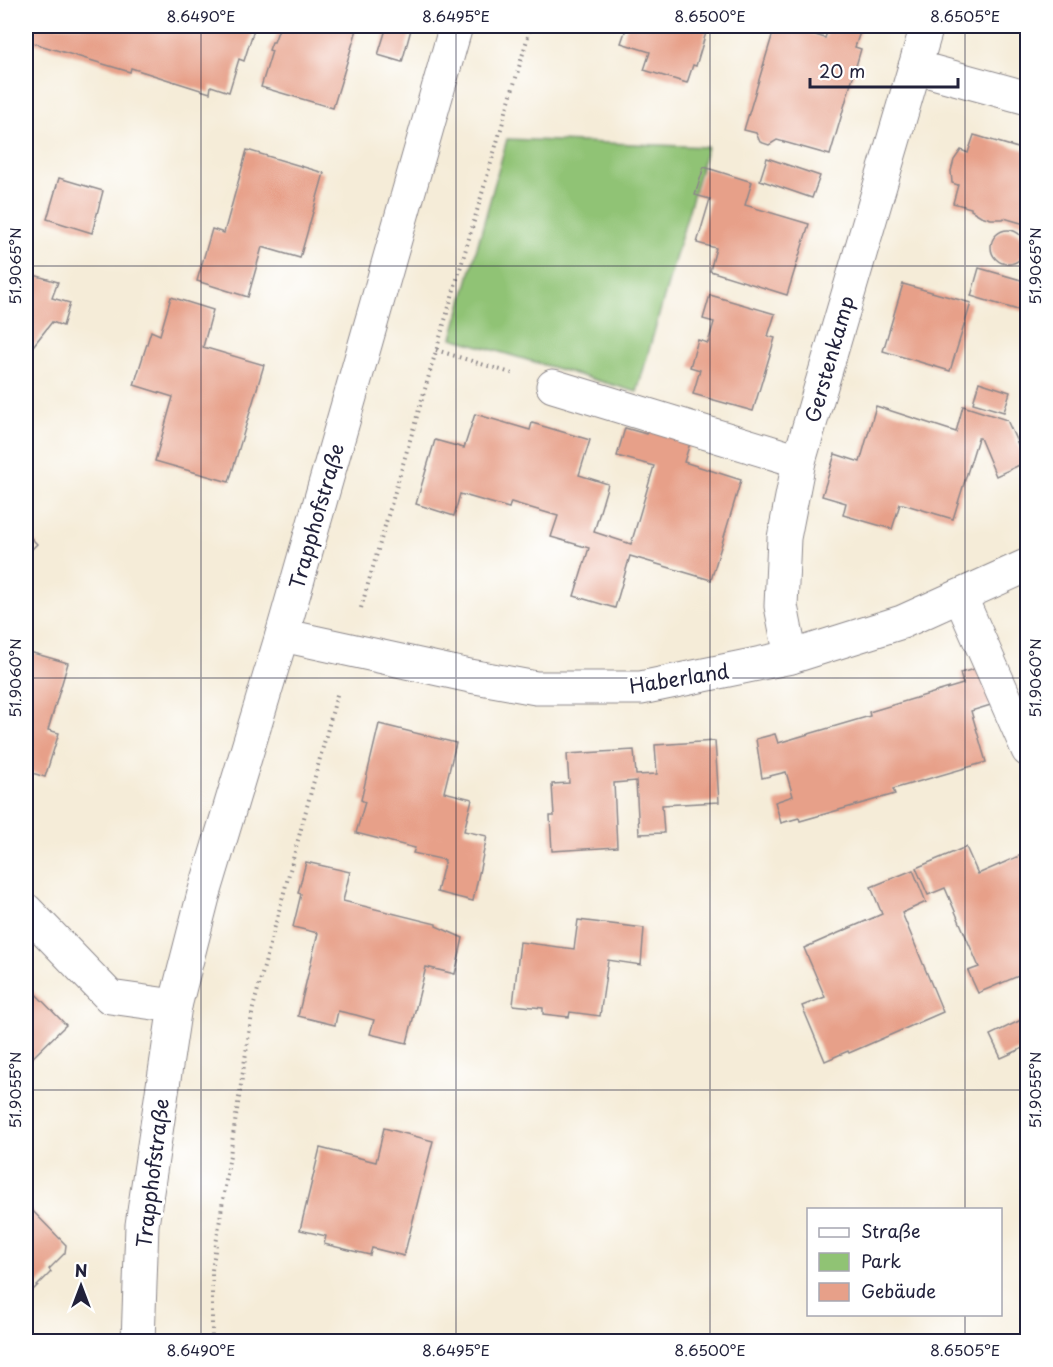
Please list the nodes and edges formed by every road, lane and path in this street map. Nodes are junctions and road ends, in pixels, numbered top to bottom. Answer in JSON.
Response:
{"nodes":[{"id":1,"x":456,"y":26,"type":"edge"},
{"id":2,"x":927,"y":26,"type":"edge"},
{"id":3,"x":915,"y":67,"type":"junction"},
{"id":4,"x":1028,"y":98,"type":"edge"},
{"id":5,"x":436,"y":350,"type":"dead end"},
{"id":6,"x":552,"y":386,"type":"joint"},
{"id":7,"x":799,"y":461,"type":"junction"},
{"id":8,"x":1028,"y":565,"type":"edge"},
{"id":9,"x":960,"y":596,"type":"junction"},
{"id":10,"x":282,"y":635,"type":"junction"},
{"id":11,"x":791,"y":657,"type":"junction"},
{"id":12,"x":1028,"y":750,"type":"edge"},
{"id":13,"x":26,"y":910,"type":"edge"},
{"id":14,"x":175,"y":1006,"type":"junction"},
{"id":15,"x":138,"y":1341,"type":"edge"}],
"edges":[{"from":1,"to":10,"type":"street","name":"Trapphofstraße"},
{"from":2,"to":3,"type":"street","name":"Gerstenkamp"},
{"from":3,"to":4,"type":"street"},
{"from":3,"to":7,"type":"street","name":"Gerstenkamp"},
{"from":5,"to":6,"type":"path"},
{"from":6,"to":7,"type":"street"},
{"from":7,"to":11,"type":"street","name":"Gerstenkamp"},
{"from":8,"to":9,"type":"street","name":"Haberland"},
{"from":9,"to":11,"type":"street","name":"Haberland"},
{"from":9,"to":12,"type":"street"},
{"from":10,"to":11,"type":"street","name":"Haberland"},
{"from":10,"to":14,"type":"street","name":"Trapphofstraße"},
{"from":13,"to":14,"type":"street"},
{"from":14,"to":15,"type":"street","name":"Trapphofstraße"}]}
